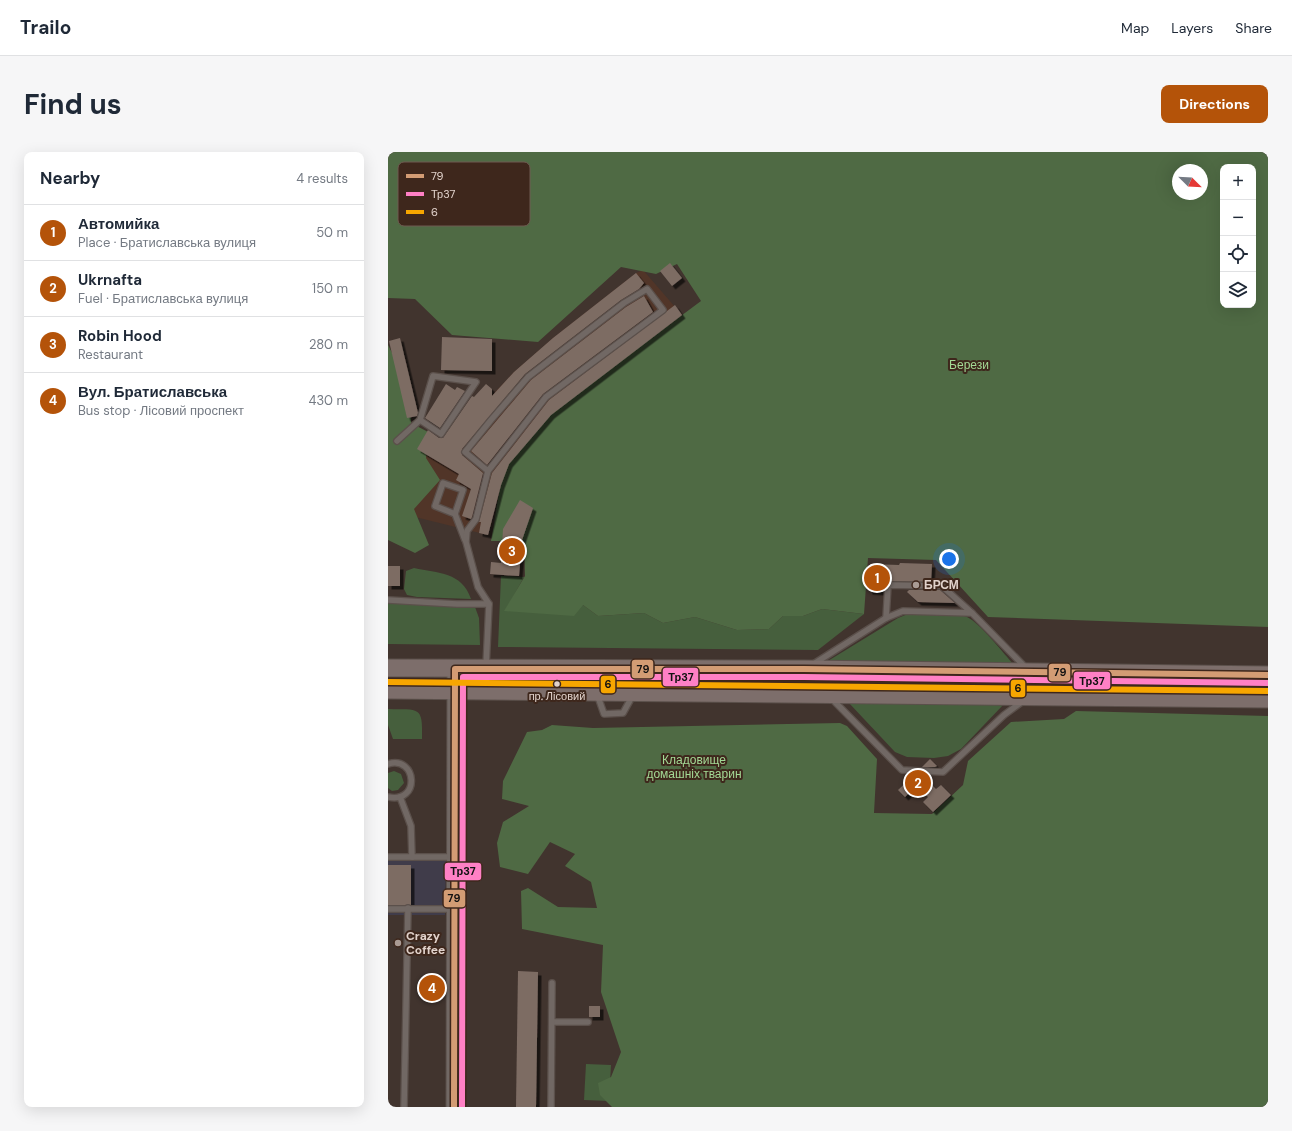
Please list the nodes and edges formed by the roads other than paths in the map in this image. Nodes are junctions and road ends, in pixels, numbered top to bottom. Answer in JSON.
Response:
{"nodes":[{"id":1,"x":420,"y":420,"type":"junction"},
{"id":2,"x":397,"y":441,"type":"dead end"},
{"id":3,"x":488,"y":471,"type":"junction"},
{"id":4,"x":455,"y":514,"type":"junction"},
{"id":5,"x":466,"y":542,"type":"junction"},
{"id":6,"x":388,"y":600,"type":"edge"},
{"id":7,"x":489,"y":604,"type":"junction"},
{"id":8,"x":972,"y":612,"type":"junction"},
{"id":9,"x":886,"y":618,"type":"junction"},
{"id":10,"x":388,"y":668,"type":"edge"},
{"id":11,"x":486,"y":668,"type":"junction"},
{"id":12,"x":455,"y":669,"type":"junction"},
{"id":13,"x":804,"y":670,"type":"junction"},
{"id":14,"x":1030,"y":672,"type":"junction"},
{"id":15,"x":1268,"y":675,"type":"edge"},
{"id":16,"x":388,"y":690,"type":"edge"},
{"id":17,"x":456,"y":690,"type":"junction"},
{"id":18,"x":828,"y":695,"type":"junction"},
{"id":19,"x":1028,"y":697,"type":"junction"},
{"id":20,"x":1268,"y":699,"type":"edge"},
{"id":21,"x":388,"y":764,"type":"edge"},
{"id":22,"x":388,"y":797,"type":"edge"},
{"id":23,"x":400,"y":797,"type":"junction"},
{"id":24,"x":388,"y":857,"type":"edge"},
{"id":25,"x":412,"y":858,"type":"junction"},
{"id":26,"x":455,"y":858,"type":"junction"},
{"id":27,"x":408,"y":908,"type":"junction"},
{"id":28,"x":388,"y":909,"type":"edge"},
{"id":29,"x":455,"y":909,"type":"junction"},
{"id":30,"x":552,"y":983,"type":"dead end"},
{"id":31,"x":552,"y":1022,"type":"junction"},
{"id":32,"x":588,"y":1022,"type":"dead end"},
{"id":33,"x":404,"y":1107,"type":"edge"},
{"id":34,"x":454,"y":1107,"type":"edge"},
{"id":35,"x":551,"y":1107,"type":"edge"}],
"edges":[{"from":1,"to":1,"type":"lane"},
{"from":1,"to":2,"type":"lane"},
{"from":3,"to":3,"type":"lane"},
{"from":3,"to":5,"type":"lane"},
{"from":4,"to":4,"type":"lane"},
{"from":4,"to":5,"type":"lane"},
{"from":5,"to":7,"type":"lane"},
{"from":6,"to":7,"type":"lane"},
{"from":7,"to":11,"type":"lane"},
{"from":8,"to":9,"type":"lane"},
{"from":8,"to":9,"type":"lane"},
{"from":8,"to":14,"type":"lane"},
{"from":9,"to":13,"type":"lane"},
{"from":10,"to":12,"type":"main road"},
{"from":11,"to":12,"type":"main road"},
{"from":11,"to":13,"type":"main road"},
{"from":11,"to":17,"type":"lane"},
{"from":12,"to":17,"type":"street"},
{"from":13,"to":14,"type":"main road"},
{"from":14,"to":15,"type":"main road"},
{"from":16,"to":17,"type":"main road"},
{"from":17,"to":18,"type":"main road"},
{"from":17,"to":26,"type":"street"},
{"from":18,"to":19,"type":"main road"},
{"from":18,"to":19,"type":"lane"},
{"from":19,"to":20,"type":"main road"},
{"from":21,"to":23,"type":"lane"},
{"from":22,"to":23,"type":"lane"},
{"from":23,"to":25,"type":"lane"},
{"from":24,"to":25,"type":"lane"},
{"from":25,"to":26,"type":"lane"},
{"from":26,"to":29,"type":"street"},
{"from":27,"to":28,"type":"lane"},
{"from":27,"to":29,"type":"lane"},
{"from":27,"to":33,"type":"lane"},
{"from":29,"to":34,"type":"street"},
{"from":30,"to":31,"type":"lane"},
{"from":31,"to":32,"type":"lane"},
{"from":31,"to":35,"type":"lane"}]}
